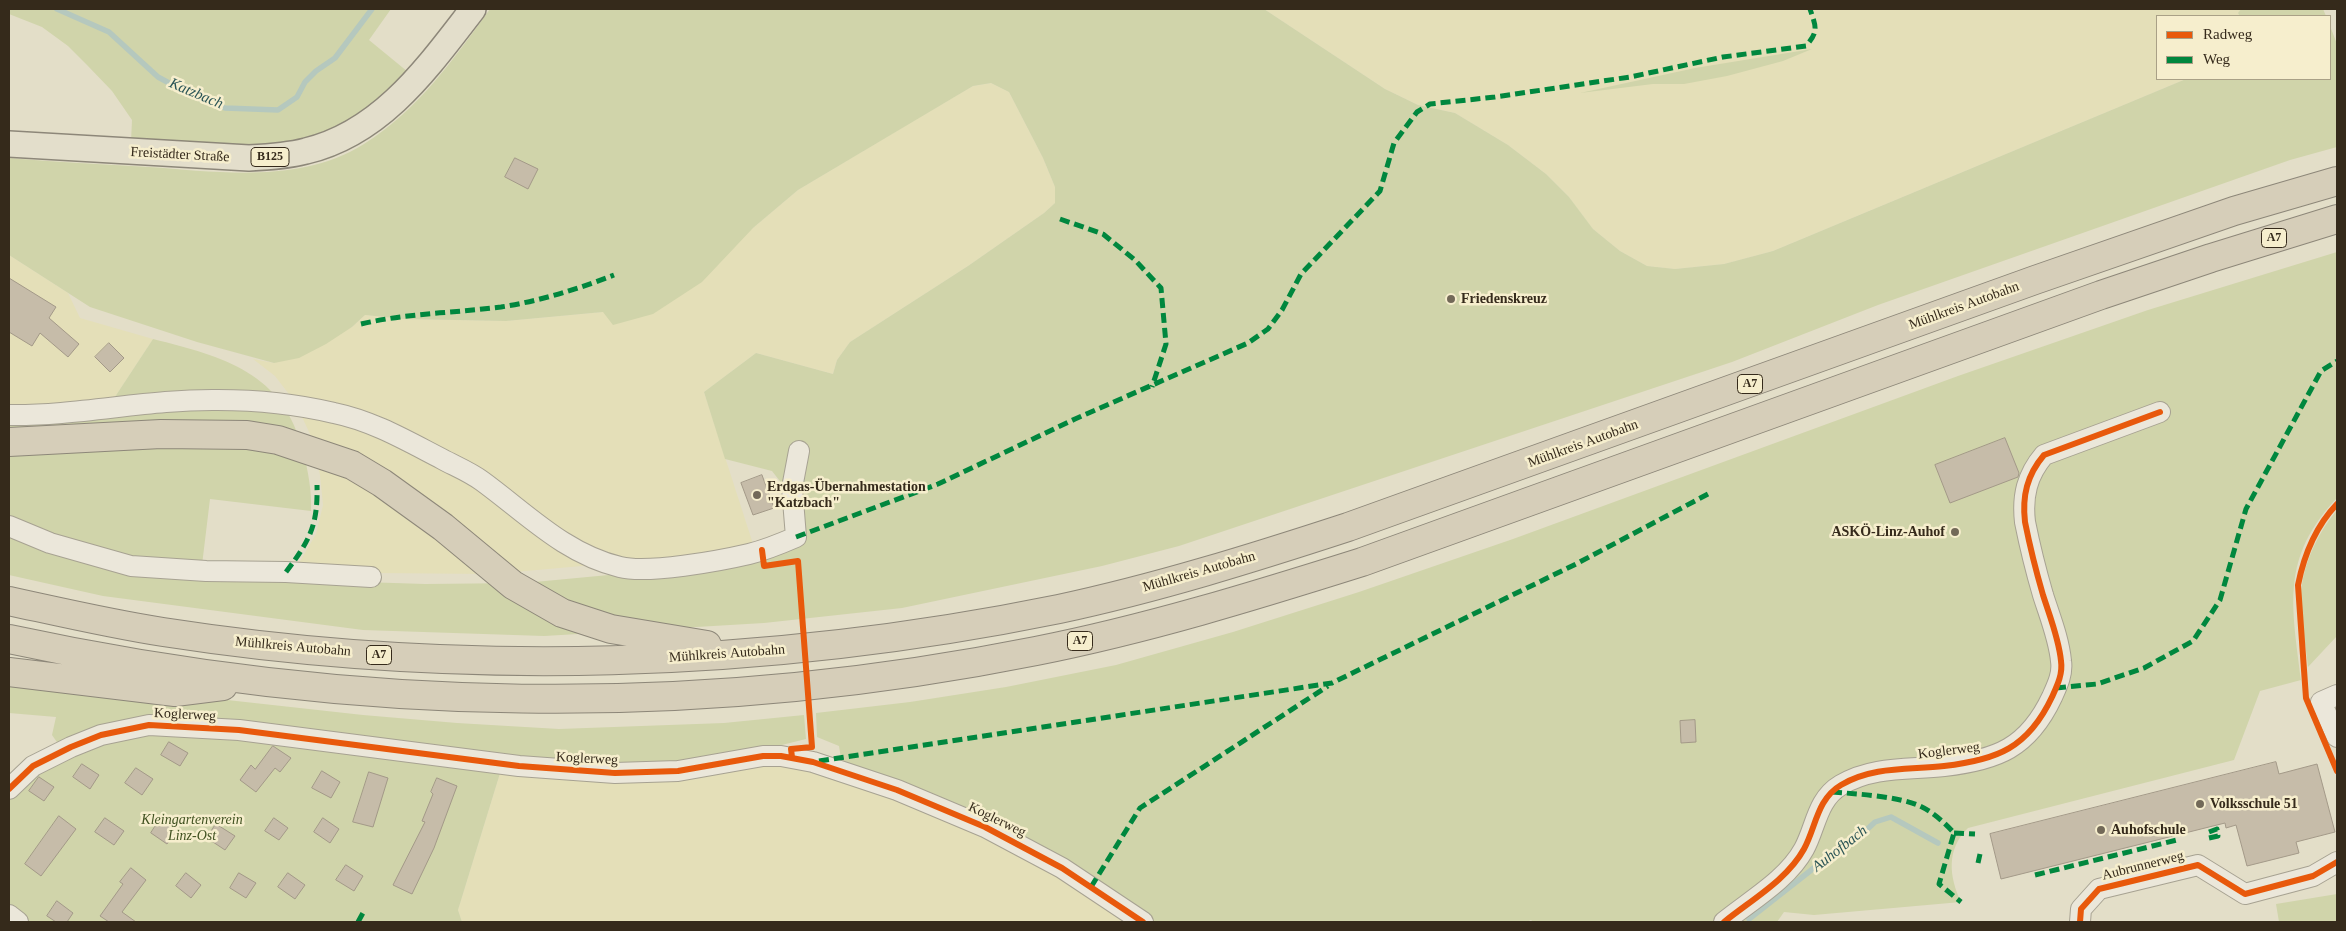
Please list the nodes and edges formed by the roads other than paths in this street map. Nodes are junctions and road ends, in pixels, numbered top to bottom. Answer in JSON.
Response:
{"nodes":[{"id":1,"x":465,"y":9,"type":"edge"},
{"id":2,"x":473,"y":9,"type":"edge"},
{"id":3,"x":455,"y":31,"type":"junction"},
{"id":4,"x":9,"y":144,"type":"edge"},
{"id":5,"x":2337,"y":181,"type":"edge"},
{"id":6,"x":2337,"y":219,"type":"edge"},
{"id":7,"x":2160,"y":412,"type":"dead end"},
{"id":8,"x":9,"y":415,"type":"edge"},
{"id":9,"x":9,"y":442,"type":"edge"},
{"id":10,"x":799,"y":451,"type":"dead end"},
{"id":11,"x":9,"y":526,"type":"edge"},
{"id":12,"x":371,"y":577,"type":"dead end"},
{"id":13,"x":9,"y":601,"type":"edge"},
{"id":14,"x":9,"y":639,"type":"edge"},
{"id":15,"x":753,"y":653,"type":"junction"},
{"id":16,"x":9,"y":672,"type":"edge"},
{"id":17,"x":261,"y":682,"type":"junction"},
{"id":18,"x":2337,"y":695,"type":"edge"},
{"id":19,"x":2337,"y":737,"type":"edge"},
{"id":20,"x":9,"y":789,"type":"edge"},
{"id":21,"x":2337,"y":862,"type":"edge"},
{"id":22,"x":9,"y":915,"type":"edge"},
{"id":23,"x":18,"y":922,"type":"edge"},
{"id":24,"x":1143,"y":922,"type":"edge"},
{"id":25,"x":1724,"y":922,"type":"edge"},
{"id":26,"x":2080,"y":922,"type":"edge"}],
"edges":[{"from":1,"to":3,"type":"street","name":"Freistädter Straße"},
{"from":2,"to":3,"type":"main road","name":"Freistädter Straße","number":"B125"},
{"from":3,"to":4,"type":"main road","name":"Freistädter Straße","number":"B125"},
{"from":5,"to":15,"type":"highway","name":"Mühlkreis Autobahn","number":"A7"},
{"from":6,"to":17,"type":"highway","number":"A7"},
{"from":7,"to":25,"type":"street","name":"Koglerweg"},
{"from":8,"to":10,"type":"street"},
{"from":9,"to":15,"type":"highway"},
{"from":11,"to":12,"type":"street"},
{"from":13,"to":15,"type":"highway","name":"Mühlkreis Autobahn","number":"A7"},
{"from":14,"to":17,"type":"highway","number":"A7"},
{"from":16,"to":17,"type":"highway"},
{"from":18,"to":19,"type":"street"},
{"from":20,"to":24,"type":"street","name":"Koglerweg"},
{"from":21,"to":26,"type":"street","name":"Aubrunnerweg"},
{"from":22,"to":23,"type":"street"}]}
